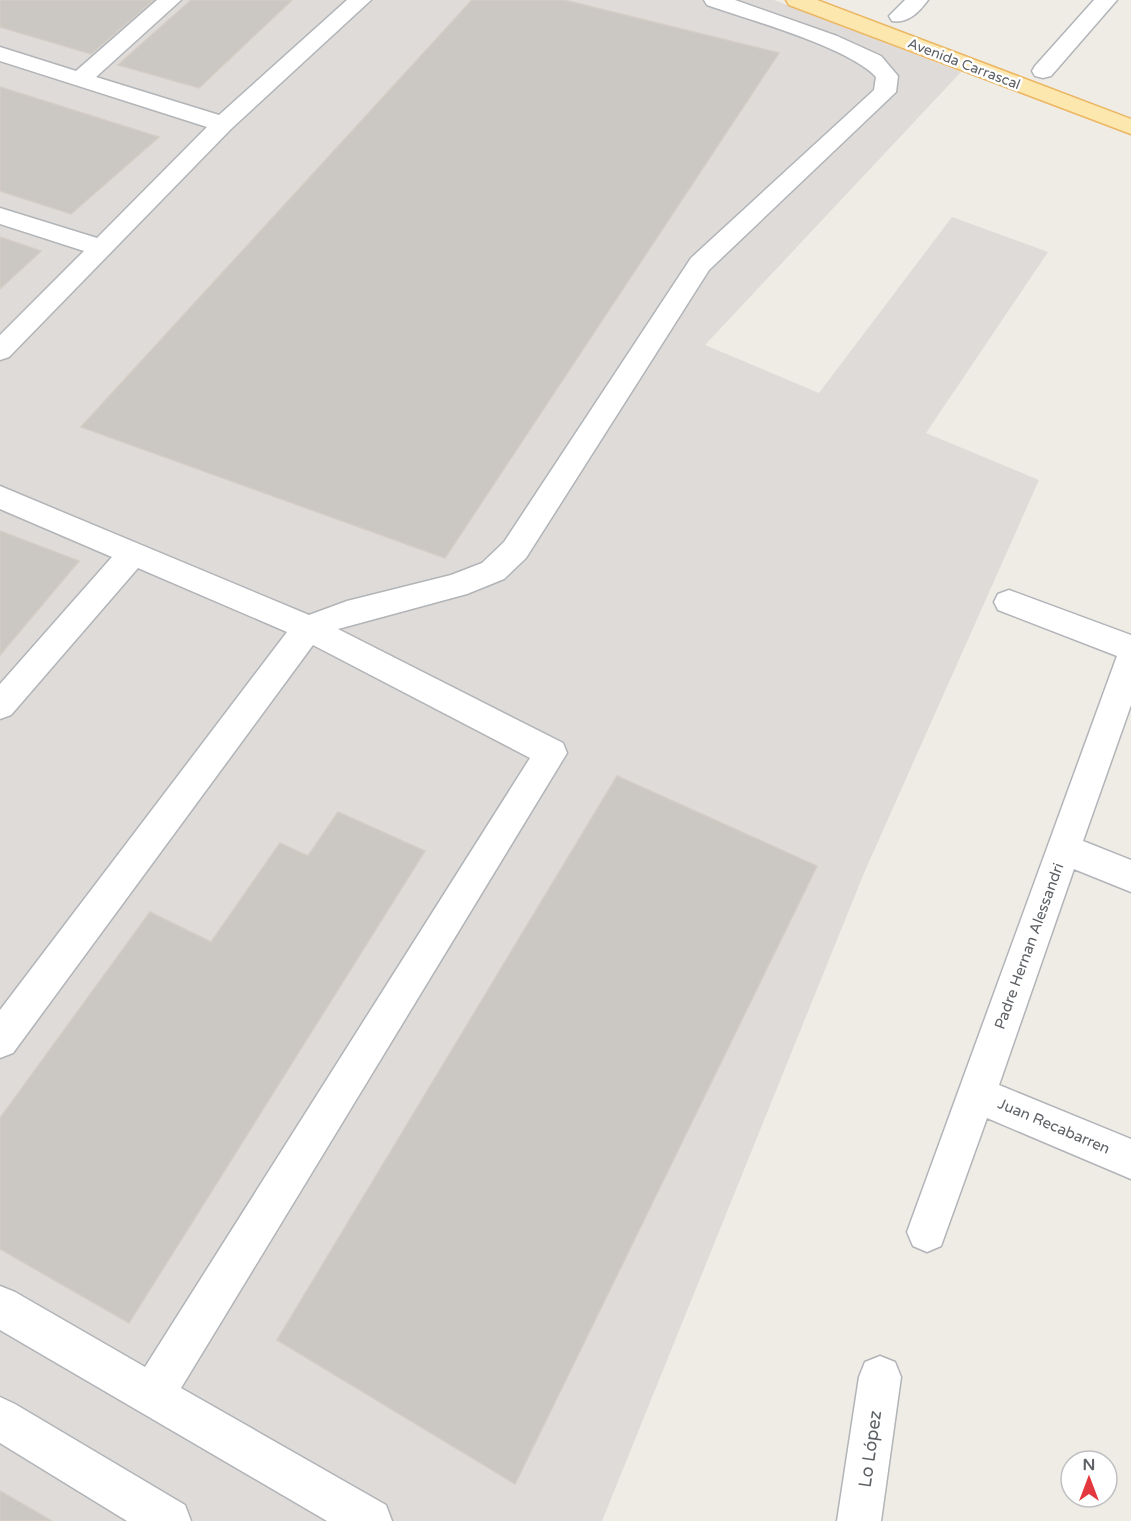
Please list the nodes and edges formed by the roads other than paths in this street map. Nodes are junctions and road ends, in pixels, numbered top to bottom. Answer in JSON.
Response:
{"nodes":[{"id":1,"x":170,"y":0,"type":"edge"},
{"id":2,"x":360,"y":0,"type":"edge"},
{"id":3,"x":715,"y":0,"type":"edge"},
{"id":4,"x":797,"y":0,"type":"edge"},
{"id":5,"x":917,"y":0,"type":"edge"},
{"id":6,"x":1106,"y":0,"type":"edge"},
{"id":7,"x":879,"y":8,"type":"dead end"},
{"id":8,"x":900,"y":16,"type":"junction"},
{"id":9,"x":922,"y":25,"type":"dead end"},
{"id":10,"x":0,"y":54,"type":"edge"},
{"id":11,"x":1021,"y":62,"type":"dead end"},
{"id":12,"x":1043,"y":70,"type":"junction"},
{"id":13,"x":1065,"y":79,"type":"dead end"},
{"id":14,"x":80,"y":80,"type":"junction"},
{"id":15,"x":223,"y":124,"type":"junction"},
{"id":16,"x":1131,"y":127,"type":"edge"},
{"id":17,"x":0,"y":216,"type":"edge"},
{"id":18,"x":102,"y":248,"type":"junction"},
{"id":19,"x":0,"y":351,"type":"edge"},
{"id":20,"x":0,"y":497,"type":"edge"},
{"id":21,"x":133,"y":553,"type":"junction"},
{"id":22,"x":1009,"y":602,"type":"dead end"},
{"id":23,"x":308,"y":627,"type":"junction"},
{"id":24,"x":1131,"y":648,"type":"edge"},
{"id":25,"x":1131,"y":660,"type":"edge"},
{"id":26,"x":0,"y":706,"type":"edge"},
{"id":27,"x":1064,"y":849,"type":"junction"},
{"id":28,"x":1131,"y":876,"type":"edge"},
{"id":29,"x":0,"y":1040,"type":"edge"},
{"id":30,"x":976,"y":1094,"type":"junction"},
{"id":31,"x":1131,"y":1159,"type":"edge"},
{"id":32,"x":927,"y":1232,"type":"dead end"},
{"id":33,"x":0,"y":1307,"type":"edge"},
{"id":34,"x":880,"y":1377,"type":"dead end"},
{"id":35,"x":153,"y":1395,"type":"junction"},
{"id":36,"x":0,"y":1419,"type":"edge"},
{"id":37,"x":169,"y":1521,"type":"edge"},
{"id":38,"x":370,"y":1521,"type":"edge"},
{"id":39,"x":859,"y":1521,"type":"edge"}],
"edges":[{"from":1,"to":14,"type":"street"},
{"from":2,"to":15,"type":"street"},
{"from":3,"to":23,"type":"street"},
{"from":4,"to":16,"type":"main road","name":"Avenida Carrascal"},
{"from":5,"to":8,"type":"street"},
{"from":6,"to":12,"type":"street"},
{"from":7,"to":8,"type":"main road","name":"Avenida Carrascal"},
{"from":8,"to":9,"type":"main road","name":"Avenida Carrascal"},
{"from":10,"to":14,"type":"street"},
{"from":11,"to":12,"type":"main road","name":"Avenida Carrascal"},
{"from":12,"to":13,"type":"main road","name":"Avenida Carrascal"},
{"from":14,"to":15,"type":"street"},
{"from":15,"to":18,"type":"street"},
{"from":17,"to":18,"type":"street"},
{"from":18,"to":19,"type":"street"},
{"from":20,"to":21,"type":"street"},
{"from":21,"to":23,"type":"street"},
{"from":21,"to":26,"type":"street"},
{"from":22,"to":24,"type":"street"},
{"from":23,"to":29,"type":"street"},
{"from":23,"to":35,"type":"street"},
{"from":25,"to":27,"type":"street","name":"Padre Hernan Alessandri"},
{"from":27,"to":28,"type":"street"},
{"from":27,"to":30,"type":"street","name":"Padre Hernan Alessandri"},
{"from":30,"to":31,"type":"street","name":"Juan Recabarren"},
{"from":30,"to":32,"type":"street","name":"Padre Hernan Alessandri"},
{"from":33,"to":35,"type":"street"},
{"from":34,"to":39,"type":"street","name":"Lo López"},
{"from":35,"to":38,"type":"street"},
{"from":36,"to":37,"type":"street"}]}
